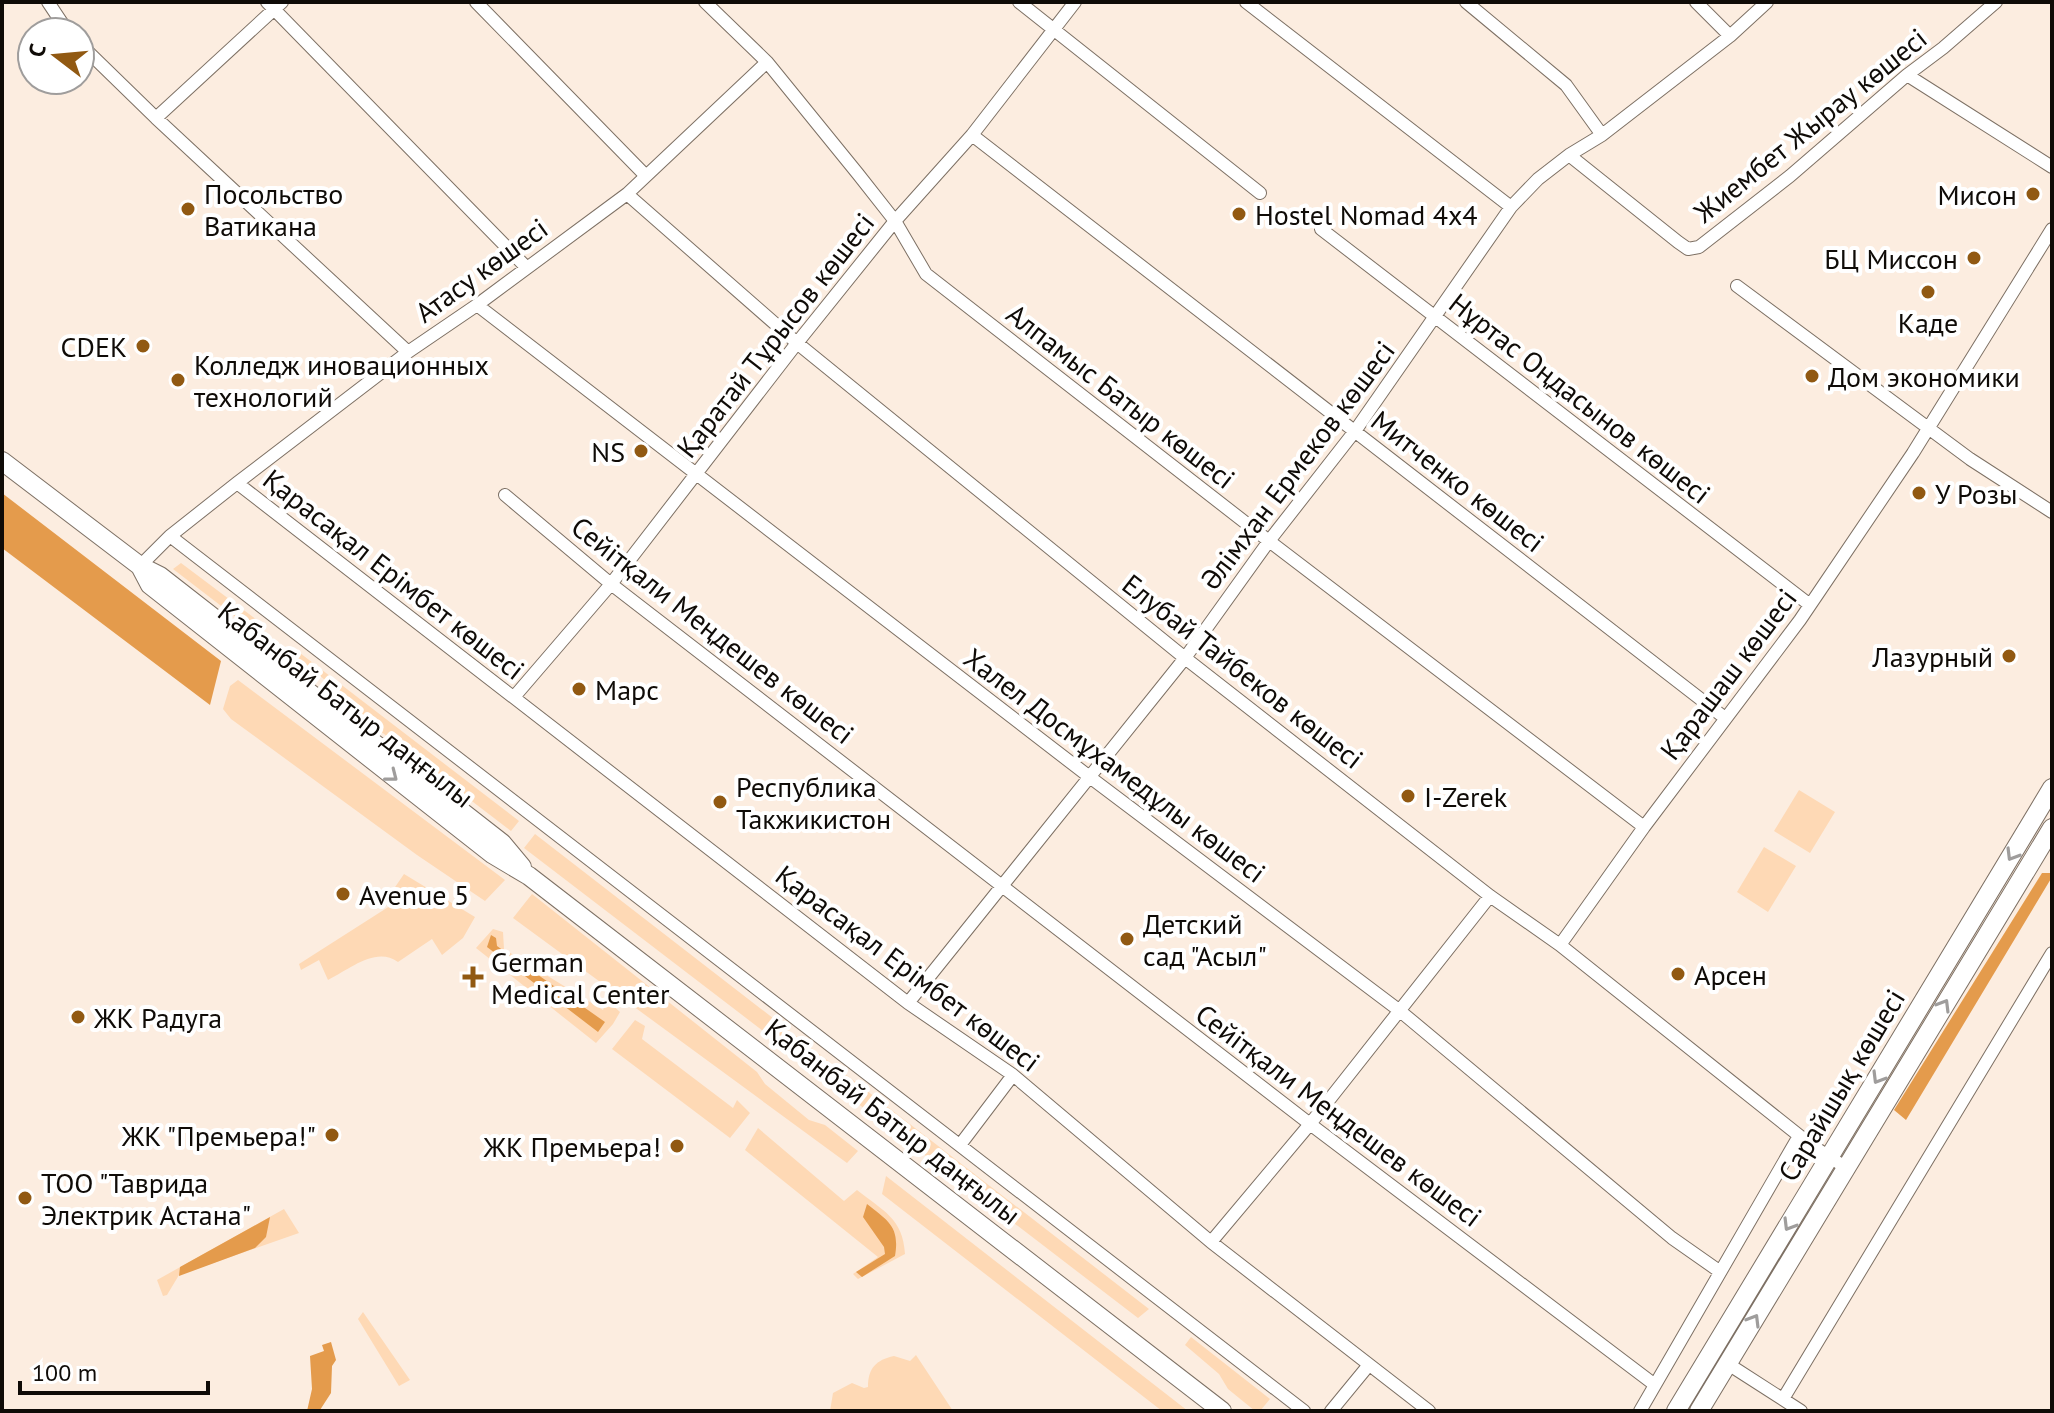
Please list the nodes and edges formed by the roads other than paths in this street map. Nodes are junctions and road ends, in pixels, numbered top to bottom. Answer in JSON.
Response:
{"nodes":[{"id":1,"x":476,"y":2,"type":"edge"},
{"id":2,"x":705,"y":2,"type":"edge"},
{"id":3,"x":1019,"y":2,"type":"edge"},
{"id":4,"x":1075,"y":2,"type":"edge"},
{"id":5,"x":1246,"y":2,"type":"edge"},
{"id":6,"x":1466,"y":2,"type":"edge"},
{"id":7,"x":1696,"y":2,"type":"edge"},
{"id":8,"x":1767,"y":2,"type":"edge"},
{"id":9,"x":1996,"y":2,"type":"edge"},
{"id":10,"x":275,"y":5,"type":"edge"},
{"id":11,"x":1053,"y":30,"type":"junction"},
{"id":12,"x":1730,"y":36,"type":"junction"},
{"id":13,"x":96,"y":60,"type":"edge"},
{"id":14,"x":767,"y":62,"type":"junction"},
{"id":15,"x":1907,"y":75,"type":"junction"},
{"id":16,"x":156,"y":118,"type":"junction"},
{"id":17,"x":972,"y":135,"type":"junction"},
{"id":18,"x":1602,"y":135,"type":"junction"},
{"id":19,"x":1569,"y":155,"type":"junction"},
{"id":20,"x":2052,"y":167,"type":"edge"},
{"id":21,"x":646,"y":176,"type":"junction"},
{"id":22,"x":1260,"y":193,"type":"dead end"},
{"id":23,"x":627,"y":194,"type":"junction"},
{"id":24,"x":1511,"y":207,"type":"junction"},
{"id":25,"x":895,"y":221,"type":"junction"},
{"id":26,"x":1321,"y":229,"type":"dead end"},
{"id":27,"x":2052,"y":229,"type":"edge"},
{"id":28,"x":527,"y":268,"type":"junction"},
{"id":29,"x":1737,"y":286,"type":"dead end"},
{"id":30,"x":477,"y":305,"type":"junction"},
{"id":31,"x":1436,"y":317,"type":"junction"},
{"id":32,"x":797,"y":343,"type":"junction"},
{"id":33,"x":408,"y":352,"type":"junction"},
{"id":34,"x":1927,"y":428,"type":"junction"},
{"id":35,"x":1355,"y":431,"type":"junction"},
{"id":36,"x":2,"y":461,"type":"edge"},
{"id":37,"x":697,"y":474,"type":"junction"},
{"id":38,"x":237,"y":483,"type":"junction"},
{"id":39,"x":505,"y":495,"type":"dead end"},
{"id":40,"x":2052,"y":512,"type":"edge"},
{"id":41,"x":170,"y":536,"type":"junction"},
{"id":42,"x":1269,"y":541,"type":"junction"},
{"id":43,"x":140,"y":566,"type":"junction"},
{"id":44,"x":611,"y":584,"type":"junction"},
{"id":45,"x":1810,"y":605,"type":"junction"},
{"id":46,"x":1185,"y":658,"type":"junction"},
{"id":47,"x":514,"y":697,"type":"junction"},
{"id":48,"x":1725,"y":718,"type":"junction"},
{"id":49,"x":1091,"y":778,"type":"junction"},
{"id":50,"x":2052,"y":788,"type":"edge"},
{"id":51,"x":1644,"y":827,"type":"junction"},
{"id":52,"x":2052,"y":828,"type":"edge"},
{"id":53,"x":2046,"y":851,"type":"edge"},
{"id":54,"x":1002,"y":885,"type":"junction"},
{"id":55,"x":1490,"y":896,"type":"junction"},
{"id":56,"x":1560,"y":945,"type":"junction"},
{"id":57,"x":2052,"y":953,"type":"edge"},
{"id":58,"x":908,"y":1003,"type":"junction"},
{"id":59,"x":1400,"y":1011,"type":"junction"},
{"id":60,"x":1013,"y":1075,"type":"junction"},
{"id":61,"x":1310,"y":1124,"type":"junction"},
{"id":62,"x":1799,"y":1136,"type":"junction"},
{"id":63,"x":960,"y":1145,"type":"junction"},
{"id":64,"x":1837,"y":1163,"type":"junction"},
{"id":65,"x":1211,"y":1242,"type":"junction"},
{"id":66,"x":1719,"y":1271,"type":"junction"},
{"id":67,"x":1728,"y":1364,"type":"junction"},
{"id":68,"x":1368,"y":1366,"type":"junction"},
{"id":69,"x":1655,"y":1385,"type":"junction"},
{"id":70,"x":1783,"y":1399,"type":"junction"},
{"id":71,"x":1222,"y":1411,"type":"edge"},
{"id":72,"x":1304,"y":1411,"type":"edge"},
{"id":73,"x":1331,"y":1411,"type":"edge"},
{"id":74,"x":1429,"y":1411,"type":"edge"},
{"id":75,"x":1640,"y":1411,"type":"edge"},
{"id":76,"x":1676,"y":1411,"type":"edge"},
{"id":77,"x":1699,"y":1411,"type":"edge"},
{"id":78,"x":1801,"y":1411,"type":"edge"}],
"edges":[{"from":1,"to":21,"type":"street"},
{"from":2,"to":14,"type":"street","name":"Алпамыс Батыр көшесі"},
{"from":3,"to":11,"type":"street"},
{"from":4,"to":11,"type":"street","name":"Қаратай Тұрысов көшесі"},
{"from":5,"to":24,"type":"street"},
{"from":6,"to":18,"type":"street"},
{"from":7,"to":12,"type":"street"},
{"from":8,"to":12,"type":"street","name":"Әлімхан Ермеков көшесі"},
{"from":9,"to":15,"type":"street","name":"Жиембет Жырау көшесі"},
{"from":10,"to":16,"type":"street"},
{"from":10,"to":28,"type":"street"},
{"from":11,"to":17,"type":"street","name":"Қаратай Тұрысов көшесі"},
{"from":11,"to":22,"type":"street"},
{"from":12,"to":18,"type":"street","name":"Әлімхан Ермеков көшесі"},
{"from":13,"to":16,"type":"street"},
{"from":14,"to":21,"type":"street","name":"Атасу көшесі"},
{"from":14,"to":25,"type":"street","name":"Алпамыс Батыр көшесі"},
{"from":15,"to":19,"type":"street","name":"Жиембет Жырау көшесі"},
{"from":15,"to":20,"type":"street"},
{"from":16,"to":33,"type":"street"},
{"from":17,"to":25,"type":"street","name":"Қаратай Тұрысов көшесі"},
{"from":17,"to":35,"type":"street","name":"Митченко көшесі"},
{"from":18,"to":19,"type":"street","name":"Әлімхан Ермеков көшесі"},
{"from":19,"to":24,"type":"street","name":"Әлімхан Ермеков көшесі"},
{"from":21,"to":23,"type":"street","name":"Атасу көшесі"},
{"from":23,"to":28,"type":"street","name":"Атасу көшесі"},
{"from":23,"to":32,"type":"street","name":"Елубай Тайбеков көшесі"},
{"from":24,"to":31,"type":"street","name":"Әлімхан Ермеков көшесі"},
{"from":25,"to":32,"type":"street","name":"Қаратай Тұрысов көшесі"},
{"from":25,"to":42,"type":"street","name":"Алпамыс Батыр көшесі"},
{"from":26,"to":31,"type":"street","name":"Нұртас Оңдасынов көшесі"},
{"from":27,"to":34,"type":"street","name":"Қарашаш көшесі"},
{"from":28,"to":30,"type":"street","name":"Атасу көшесі"},
{"from":29,"to":34,"type":"street"},
{"from":30,"to":33,"type":"street","name":"Атасу көшесі"},
{"from":30,"to":37,"type":"street","name":"Халел Досмұхамедұлы көшесі"},
{"from":31,"to":35,"type":"street","name":"Әлімхан Ермеков көшесі"},
{"from":31,"to":45,"type":"street","name":"Нұртас Оңдасынов көшесі"},
{"from":32,"to":37,"type":"street","name":"Қаратай Тұрысов көшесі"},
{"from":32,"to":46,"type":"street","name":"Елубай Тайбеков көшесі"},
{"from":33,"to":38,"type":"street","name":"Атасу көшесі"},
{"from":34,"to":40,"type":"street"},
{"from":34,"to":45,"type":"street","name":"Қарашаш көшесі"},
{"from":35,"to":42,"type":"street","name":"Әлімхан Ермеков көшесі"},
{"from":35,"to":48,"type":"street","name":"Митченко көшесі"},
{"from":36,"to":43,"type":"main road","name":"Қабанбай Батыр даңғылы"},
{"from":37,"to":44,"type":"street","name":"Қаратай Тұрысов көшесі"},
{"from":37,"to":49,"type":"street","name":"Халел Досмұхамедұлы көшесі"},
{"from":38,"to":41,"type":"street","name":"Атасу көшесі"},
{"from":38,"to":47,"type":"street","name":"Қарасақал Ерімбет көшесі"},
{"from":39,"to":44,"type":"street","name":"Сейітқали Меңдешев көшесі"},
{"from":41,"to":43,"type":"street","name":"Атасу көшесі"},
{"from":41,"to":63,"type":"street"},
{"from":42,"to":46,"type":"street","name":"Әлімхан Ермеков көшесі"},
{"from":42,"to":51,"type":"street","name":"Алпамыс Батыр көшесі"},
{"from":43,"to":71,"type":"main road","name":"Қабанбай Батыр даңғылы"},
{"from":44,"to":47,"type":"street","name":"Қаратай Тұрысов көшесі"},
{"from":44,"to":54,"type":"street","name":"Сейітқали Меңдешев көшесі"},
{"from":45,"to":48,"type":"street","name":"Қарашаш көшесі"},
{"from":46,"to":49,"type":"street","name":"Әлімхан Ермеков көшесі"},
{"from":46,"to":55,"type":"street","name":"Елубай Тайбеков көшесі"},
{"from":47,"to":58,"type":"street","name":"Қарасақал Ерімбет көшесі"},
{"from":48,"to":51,"type":"street","name":"Қарашаш көшесі"},
{"from":49,"to":54,"type":"street","name":"Әлімхан Ермеков көшесі"},
{"from":49,"to":59,"type":"street","name":"Халел Досмұхамедұлы көшесі"},
{"from":50,"to":64,"type":"main road","name":"Сарайшық көшесі","one_way":true},
{"from":51,"to":56,"type":"street","name":"Қарашаш көшесі"},
{"from":52,"to":53,"type":"main road","name":"Сарайшық көшесі"},
{"from":64,"to":53,"type":"main road","name":"Сарайшық көшесі","one_way":true},
{"from":54,"to":58,"type":"street","name":"Әлімхан Ермеков көшесі"},
{"from":54,"to":61,"type":"street","name":"Сейітқали Меңдешев көшесі"},
{"from":55,"to":56,"type":"street","name":"Елубай Тайбеков көшесі"},
{"from":55,"to":59,"type":"street"},
{"from":56,"to":62,"type":"street","name":"Елубай Тайбеков көшесі"},
{"from":57,"to":70,"type":"street"},
{"from":58,"to":60,"type":"street","name":"Қарасақал Ерімбет көшесі"},
{"from":59,"to":61,"type":"street"},
{"from":59,"to":66,"type":"street","name":"Халел Досмұхамедұлы көшесі"},
{"from":60,"to":63,"type":"street"},
{"from":60,"to":65,"type":"street","name":"Қарасақал Ерімбет көшесі"},
{"from":61,"to":65,"type":"street"},
{"from":61,"to":69,"type":"street","name":"Сейітқали Меңдешев көшесі"},
{"from":62,"to":64,"type":"street","name":"Елубай Тайбеков көшесі"},
{"from":62,"to":66,"type":"street"},
{"from":63,"to":72,"type":"street"},
{"from":67,"to":64,"type":"main road","name":"Сарайшық көшесі","one_way":true},
{"from":64,"to":76,"type":"main road","name":"Сарайшық көшесі","one_way":true},
{"from":65,"to":68,"type":"street","name":"Қарасақал Ерімбет көшесі"},
{"from":66,"to":69,"type":"street"},
{"from":67,"to":70,"type":"street"},
{"from":67,"to":77,"type":"main road","name":"Сарайшық көшесі"},
{"from":68,"to":73,"type":"street"},
{"from":68,"to":74,"type":"street","name":"Қарасақал Ерімбет көшесі"},
{"from":69,"to":75,"type":"street"},
{"from":70,"to":78,"type":"street"}]}
